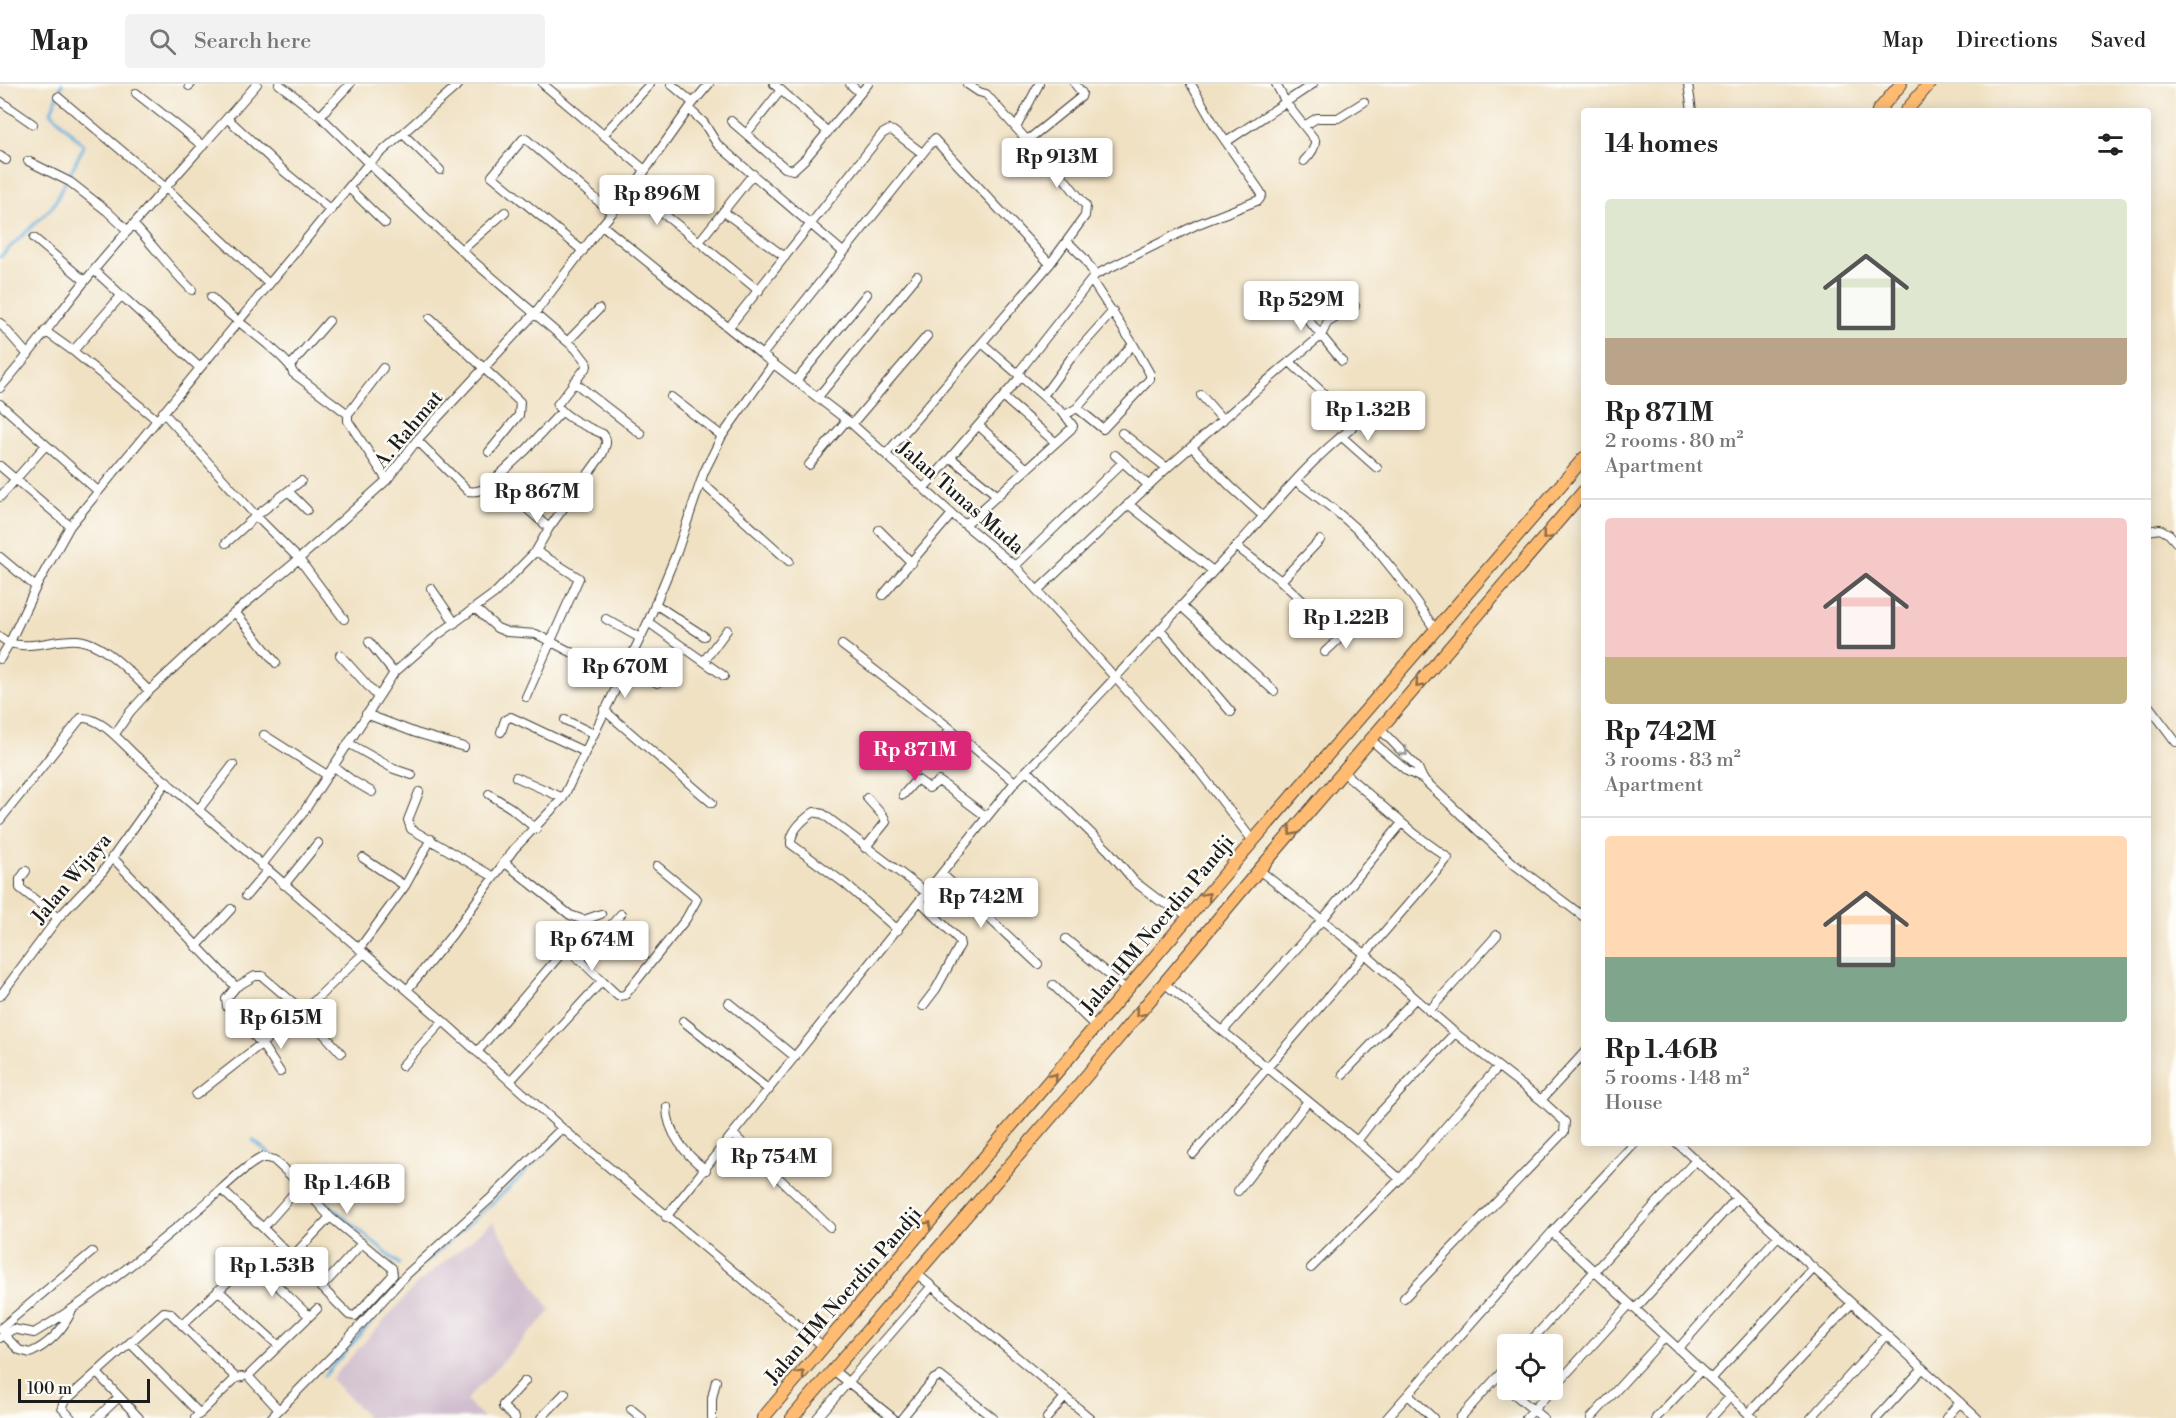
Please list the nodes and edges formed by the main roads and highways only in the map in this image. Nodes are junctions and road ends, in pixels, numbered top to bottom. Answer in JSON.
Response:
{"nodes":[{"id":1,"x":1901,"y":84,"type":"edge"},
{"id":2,"x":1929,"y":84,"type":"edge"},
{"id":3,"x":1881,"y":108,"type":"edge"},
{"id":4,"x":1909,"y":108,"type":"edge"},
{"id":5,"x":1581,"y":462,"type":"edge"},
{"id":6,"x":1581,"y":494,"type":"edge"},
{"id":7,"x":905,"y":1252,"type":"junction"},
{"id":8,"x":896,"y":1263,"type":"junction"},
{"id":9,"x":917,"y":1272,"type":"junction"},
{"id":10,"x":763,"y":1418,"type":"edge"},
{"id":11,"x":792,"y":1418,"type":"edge"}],
"edges":[{"from":1,"to":3,"type":"main road"},
{"from":2,"to":4,"type":"main road"},
{"from":7,"to":5,"type":"main road","name":"Jalan HM Noerdin Pandji","one_way":true},
{"from":6,"to":9,"type":"main road","name":"Jalan HM Noerdin Pandji","one_way":true},
{"from":7,"to":8,"type":"main road","name":"Jalan HM Noerdin Pandji"},
{"from":7,"to":9,"type":"main road"},
{"from":8,"to":9,"type":"main road"},
{"from":10,"to":8,"type":"main road","name":"Jalan HM Noerdin Pandji","one_way":true},
{"from":9,"to":11,"type":"main road","name":"Jalan HM Noerdin Pandji"}]}
